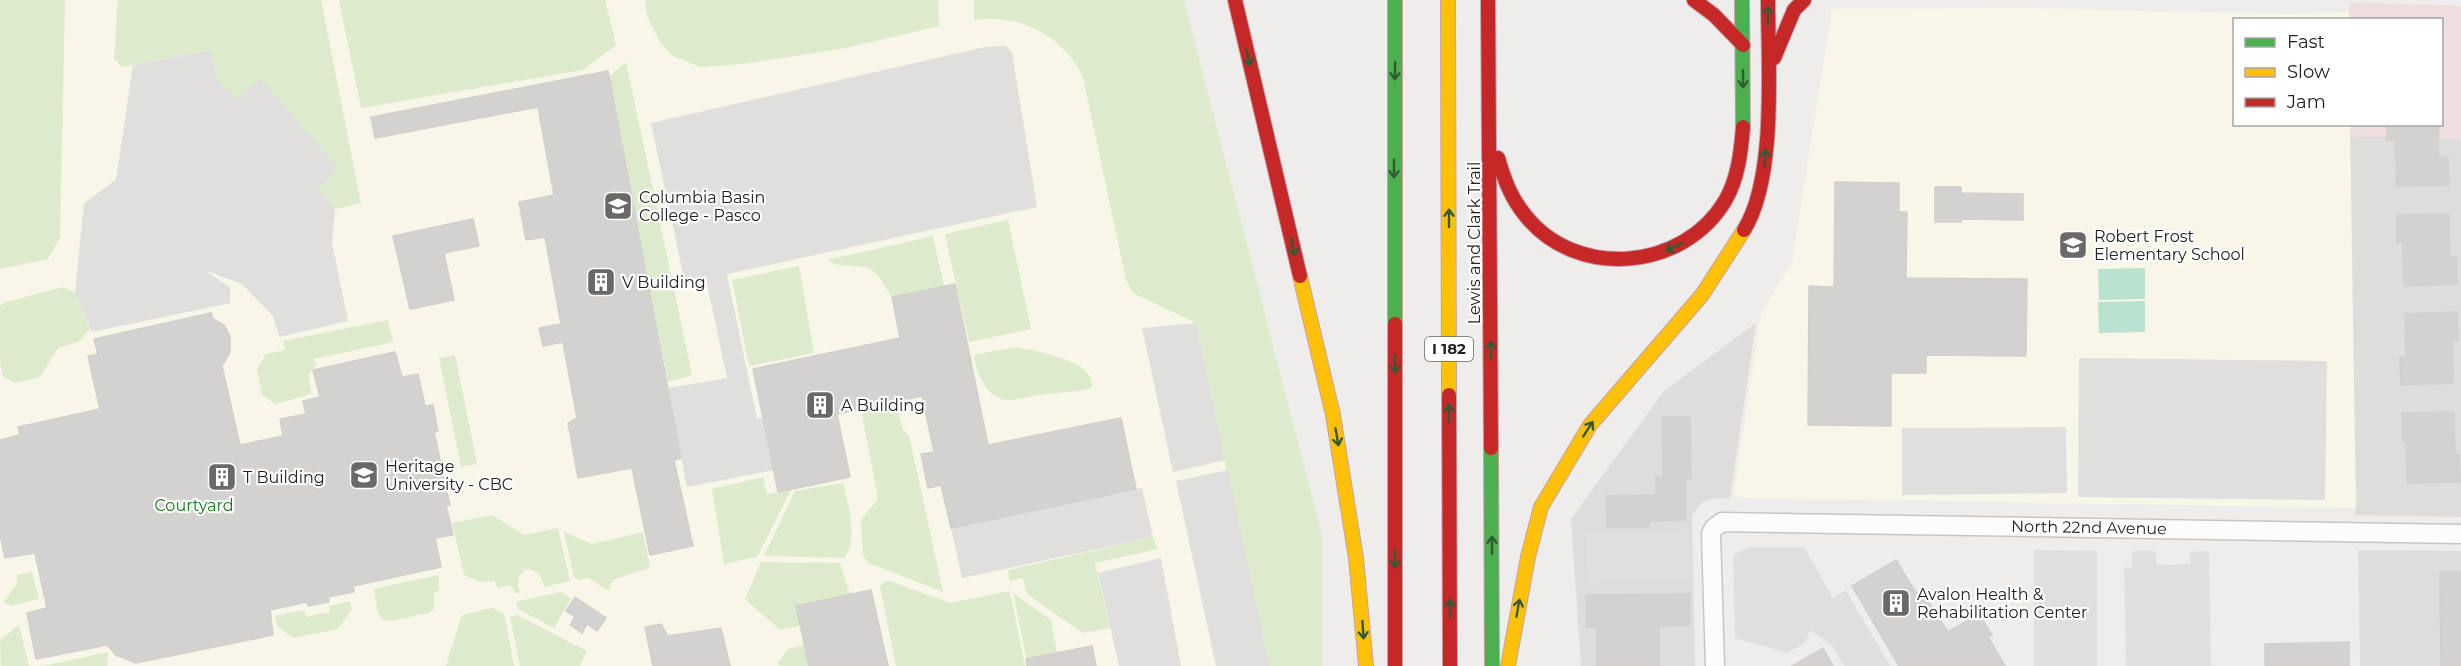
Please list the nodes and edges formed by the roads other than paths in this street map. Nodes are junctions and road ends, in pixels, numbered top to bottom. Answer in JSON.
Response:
{"nodes":[{"id":1,"x":1234,"y":0,"type":"edge"},
{"id":2,"x":1395,"y":0,"type":"edge"},
{"id":3,"x":1448,"y":0,"type":"edge"},
{"id":4,"x":1488,"y":0,"type":"edge"},
{"id":5,"x":1694,"y":0,"type":"edge"},
{"id":6,"x":1742,"y":0,"type":"edge"},
{"id":7,"x":1768,"y":0,"type":"edge"},
{"id":8,"x":1804,"y":0,"type":"edge"},
{"id":9,"x":1490,"y":33,"type":"junction"},
{"id":10,"x":1743,"y":45,"type":"junction"},
{"id":11,"x":1768,"y":73,"type":"junction"},
{"id":12,"x":2461,"y":534,"type":"edge"},
{"id":13,"x":1366,"y":666,"type":"edge"},
{"id":14,"x":1395,"y":666,"type":"edge"},
{"id":15,"x":1450,"y":666,"type":"edge"},
{"id":16,"x":1492,"y":666,"type":"edge"},
{"id":17,"x":1508,"y":666,"type":"edge"},
{"id":18,"x":1714,"y":666,"type":"edge"}],
"edges":[{"from":1,"to":13,"type":"highway","one_way":true},
{"from":2,"to":14,"type":"highway","one_way":true},
{"from":15,"to":3,"type":"highway","number":"I 182","one_way":true},
{"from":4,"to":9,"type":"highway","name":"Lewis and Clark Trail"},
{"from":5,"to":10,"type":"highway"},
{"from":6,"to":10,"type":"highway"},
{"from":11,"to":7,"type":"highway","one_way":true},
{"from":8,"to":11,"type":"highway"},
{"from":10,"to":9,"type":"highway","one_way":true},
{"from":16,"to":9,"type":"highway","name":"Lewis and Clark Trail","one_way":true},
{"from":17,"to":11,"type":"highway","one_way":true},
{"from":12,"to":18,"type":"street","name":"North 22nd Avenue"}]}
